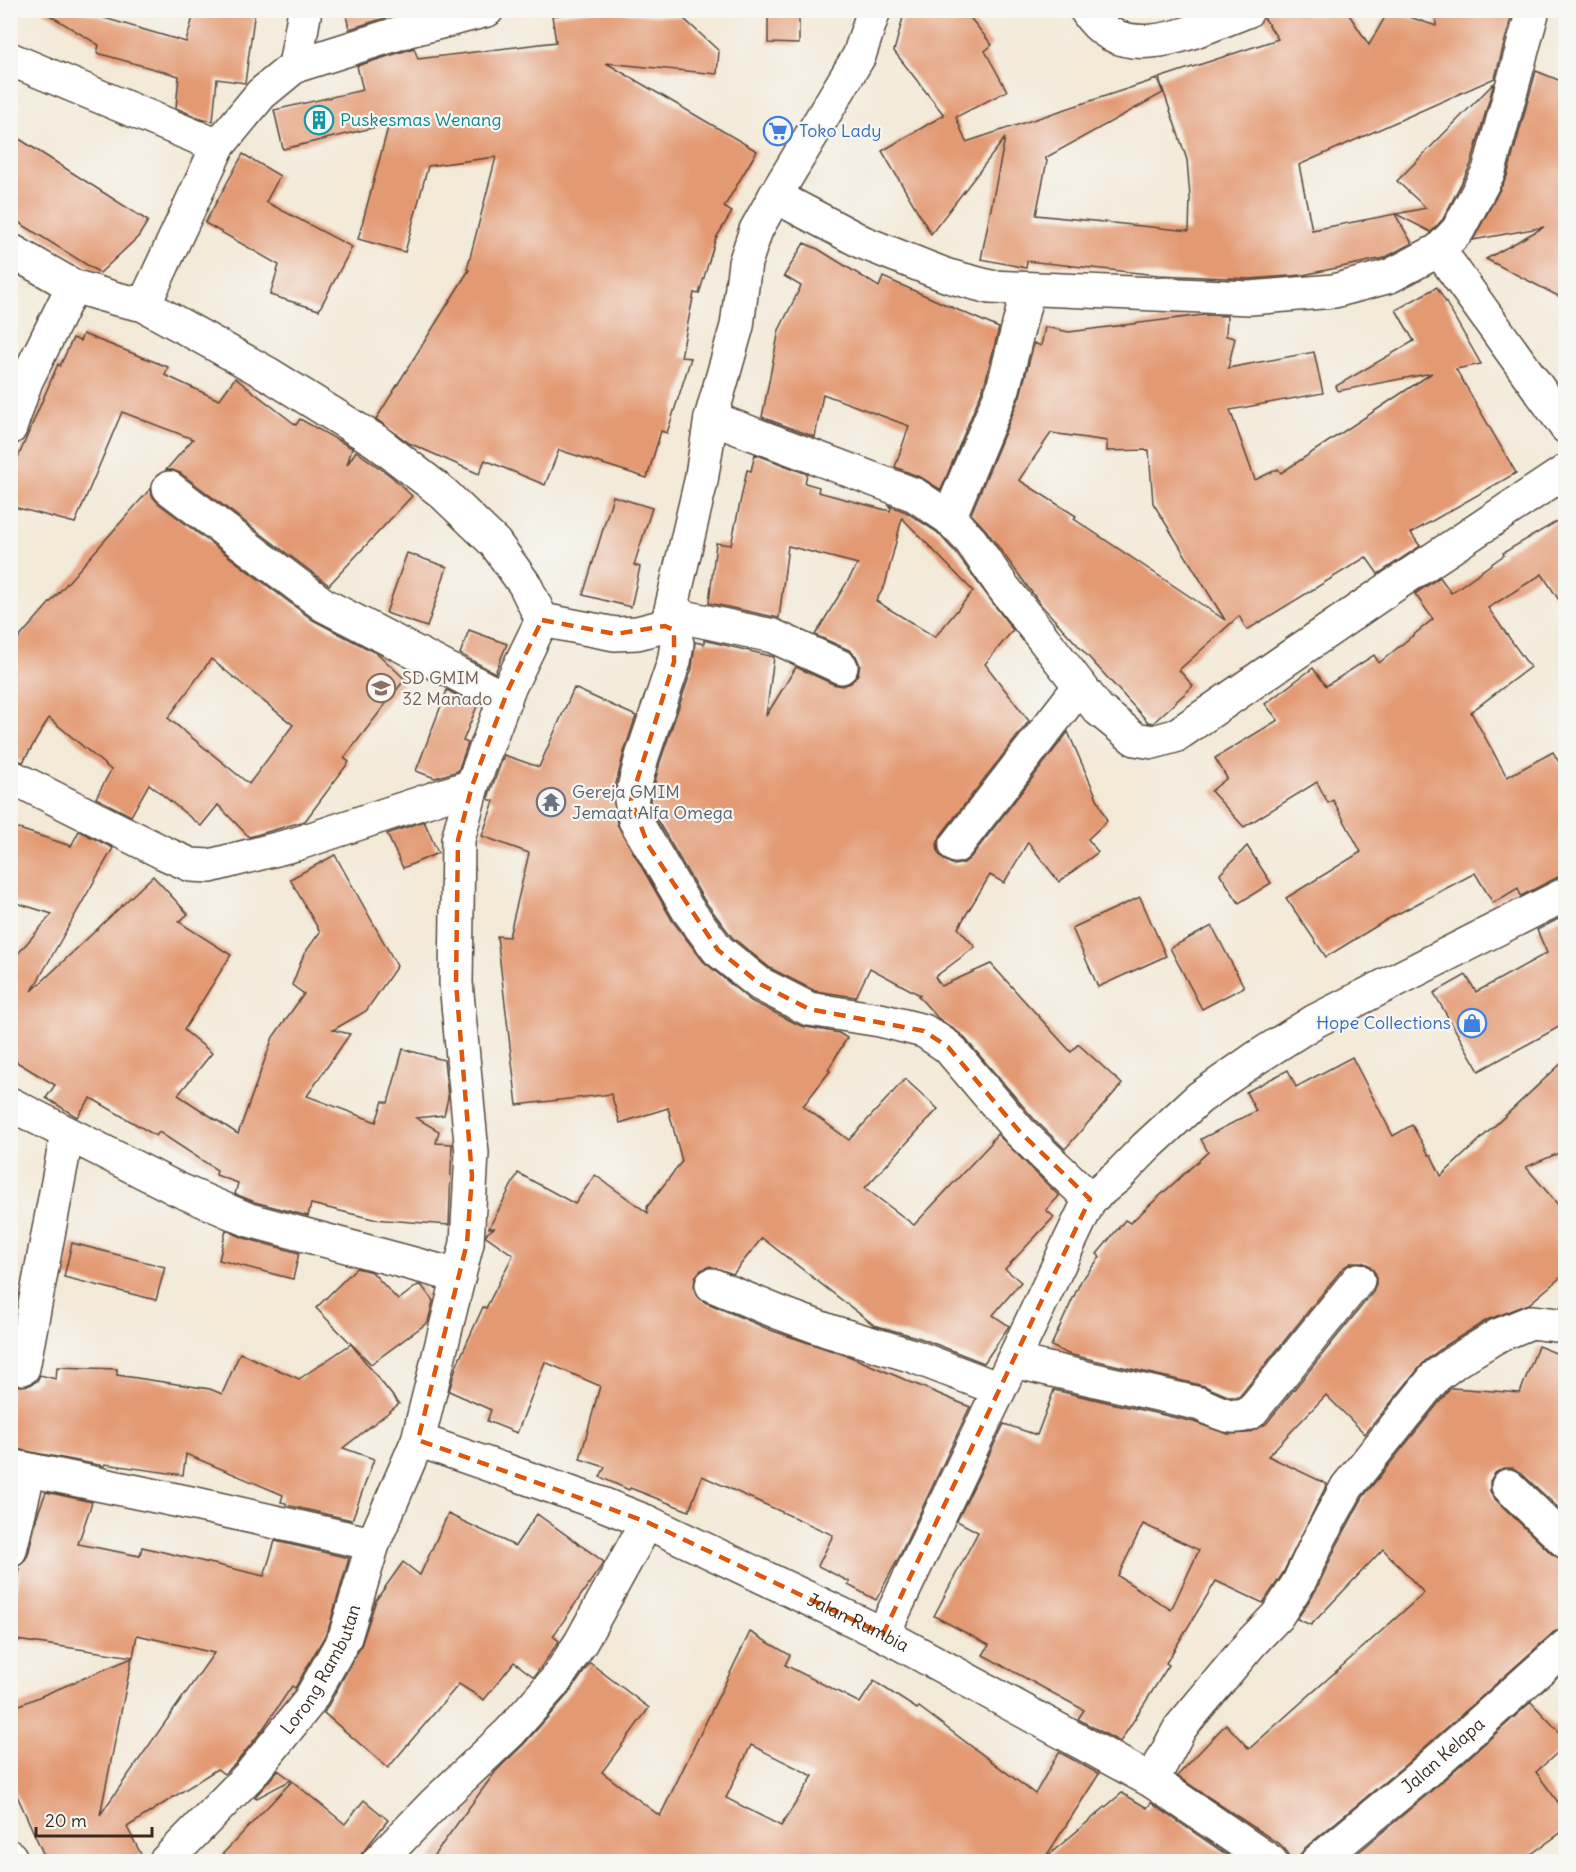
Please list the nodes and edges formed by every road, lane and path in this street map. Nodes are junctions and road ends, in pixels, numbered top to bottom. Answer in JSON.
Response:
{"nodes":[{"id":1,"x":304,"y":10,"type":"edge"},
{"id":2,"x":487,"y":10,"type":"edge"},
{"id":3,"x":874,"y":10,"type":"edge"},
{"id":4,"x":1086,"y":10,"type":"edge"},
{"id":5,"x":1533,"y":10,"type":"edge"},
{"id":6,"x":1247,"y":11,"type":"edge"},
{"id":7,"x":10,"y":59,"type":"edge"},
{"id":8,"x":295,"y":66,"type":"junction"},
{"id":9,"x":218,"y":146,"type":"junction"},
{"id":10,"x":775,"y":196,"type":"junction"},
{"id":11,"x":10,"y":249,"type":"edge"},
{"id":12,"x":1439,"y":250,"type":"junction"},
{"id":13,"x":73,"y":286,"type":"junction"},
{"id":14,"x":1028,"y":289,"type":"junction"},
{"id":15,"x":144,"y":304,"type":"junction"},
{"id":16,"x":711,"y":418,"type":"junction"},
{"id":17,"x":1566,"y":426,"type":"edge"},
{"id":18,"x":10,"y":428,"type":"edge"},
{"id":19,"x":1566,"y":471,"type":"edge"},
{"id":20,"x":169,"y":488,"type":"dead end"},
{"id":21,"x":949,"y":518,"type":"junction"},
{"id":22,"x":542,"y":620,"type":"junction"},
{"id":23,"x":667,"y":620,"type":"junction"},
{"id":24,"x":841,"y":667,"type":"dead end"},
{"id":25,"x":1080,"y":686,"type":"junction"},
{"id":26,"x":505,"y":699,"type":"junction"},
{"id":27,"x":10,"y":776,"type":"edge"},
{"id":28,"x":472,"y":786,"type":"junction"},
{"id":29,"x":956,"y":846,"type":"dead end"},
{"id":30,"x":1566,"y":894,"type":"edge"},
{"id":31,"x":10,"y":1104,"type":"edge"},
{"id":32,"x":68,"y":1134,"type":"junction"},
{"id":33,"x":1090,"y":1199,"type":"junction"},
{"id":34,"x":458,"y":1276,"type":"junction"},
{"id":35,"x":1358,"y":1280,"type":"dead end"},
{"id":36,"x":712,"y":1285,"type":"dead end"},
{"id":37,"x":1566,"y":1326,"type":"edge"},
{"id":38,"x":23,"y":1368,"type":"dead end"},
{"id":39,"x":1006,"y":1375,"type":"junction"},
{"id":40,"x":418,"y":1440,"type":"junction"},
{"id":41,"x":20,"y":1468,"type":"edge"},
{"id":42,"x":1508,"y":1486,"type":"dead end"},
{"id":43,"x":648,"y":1522,"type":"junction"},
{"id":44,"x":1566,"y":1542,"type":"edge"},
{"id":45,"x":373,"y":1544,"type":"junction"},
{"id":46,"x":10,"y":1550,"type":"edge"},
{"id":47,"x":883,"y":1634,"type":"junction"},
{"id":48,"x":1566,"y":1646,"type":"edge"},
{"id":49,"x":1152,"y":1781,"type":"junction"},
{"id":50,"x":165,"y":1862,"type":"edge"},
{"id":51,"x":378,"y":1862,"type":"edge"},
{"id":52,"x":1271,"y":1862,"type":"edge"},
{"id":53,"x":1317,"y":1862,"type":"edge"}],
"edges":[{"from":1,"to":8,"type":"street"},
{"from":2,"to":8,"type":"street"},
{"from":3,"to":10,"type":"street"},
{"from":4,"to":6,"type":"street"},
{"from":5,"to":12,"type":"street"},
{"from":7,"to":9,"type":"street"},
{"from":8,"to":9,"type":"street"},
{"from":9,"to":15,"type":"street"},
{"from":10,"to":14,"type":"street"},
{"from":10,"to":16,"type":"street"},
{"from":11,"to":13,"type":"street"},
{"from":12,"to":14,"type":"street"},
{"from":12,"to":17,"type":"street"},
{"from":13,"to":15,"type":"street"},
{"from":13,"to":18,"type":"street"},
{"from":14,"to":21,"type":"street"},
{"from":15,"to":22,"type":"street"},
{"from":16,"to":21,"type":"street"},
{"from":16,"to":23,"type":"street"},
{"from":19,"to":25,"type":"street"},
{"from":20,"to":26,"type":"street"},
{"from":21,"to":25,"type":"street"},
{"from":22,"to":23,"type":"street"},
{"from":22,"to":26,"type":"street","name":"Lorong Rambutan"},
{"from":23,"to":24,"type":"street"},
{"from":23,"to":33,"type":"street"},
{"from":25,"to":29,"type":"street"},
{"from":26,"to":28,"type":"street","name":"Lorong Rambutan"},
{"from":27,"to":28,"type":"street"},
{"from":28,"to":34,"type":"street","name":"Lorong Rambutan"},
{"from":30,"to":33,"type":"street"},
{"from":31,"to":32,"type":"street"},
{"from":32,"to":34,"type":"street"},
{"from":32,"to":38,"type":"street"},
{"from":33,"to":39,"type":"street"},
{"from":34,"to":40,"type":"street","name":"Lorong Rambutan"},
{"from":35,"to":39,"type":"street"},
{"from":36,"to":39,"type":"street"},
{"from":37,"to":49,"type":"street"},
{"from":39,"to":47,"type":"street"},
{"from":40,"to":43,"type":"street","name":"Jalan Rumbia"},
{"from":40,"to":45,"type":"street","name":"Lorong Rambutan"},
{"from":41,"to":45,"type":"street"},
{"from":41,"to":46,"type":"street"},
{"from":42,"to":44,"type":"street"},
{"from":43,"to":47,"type":"street","name":"Jalan Rumbia"},
{"from":43,"to":51,"type":"street"},
{"from":45,"to":50,"type":"street","name":"Lorong Rambutan"},
{"from":47,"to":49,"type":"street","name":"Jalan Rumbia"},
{"from":48,"to":53,"type":"street","name":"Jalan Kelapa"},
{"from":49,"to":52,"type":"street","name":"Jalan Rumbia"}]}
